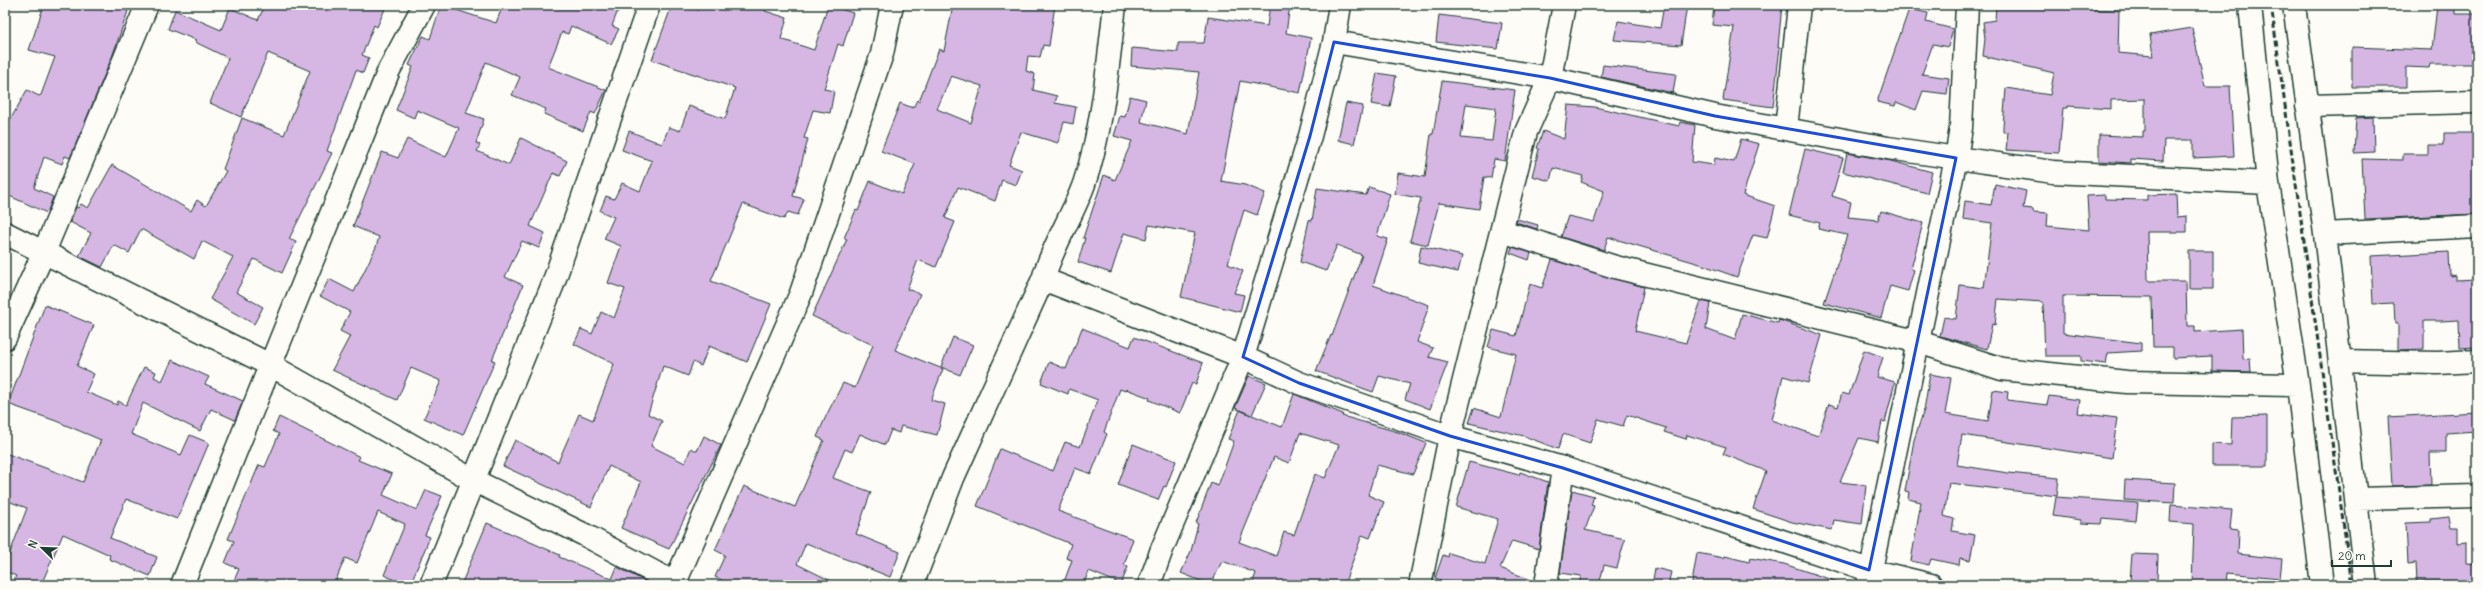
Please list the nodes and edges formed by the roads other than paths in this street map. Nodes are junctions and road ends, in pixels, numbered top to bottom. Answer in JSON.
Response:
{"nodes":[{"id":1,"x":147,"y":5,"type":"edge"},
{"id":2,"x":424,"y":5,"type":"edge"},
{"id":3,"x":649,"y":5,"type":"edge"},
{"id":4,"x":892,"y":5,"type":"edge"},
{"id":5,"x":1115,"y":5,"type":"edge"},
{"id":6,"x":1340,"y":5,"type":"edge"},
{"id":7,"x":1564,"y":5,"type":"edge"},
{"id":8,"x":1798,"y":5,"type":"edge"},
{"id":9,"x":1967,"y":5,"type":"edge"},
{"id":10,"x":2250,"y":5,"type":"edge"},
{"id":11,"x":2294,"y":5,"type":"edge"},
{"id":12,"x":1334,"y":42,"type":"junction"},
{"id":13,"x":1550,"y":78,"type":"junction"},
{"id":14,"x":2477,"y":102,"type":"edge"},
{"id":15,"x":2307,"y":106,"type":"junction"},
{"id":16,"x":1786,"y":130,"type":"junction"},
{"id":17,"x":1956,"y":158,"type":"junction"},
{"id":18,"x":2268,"y":183,"type":"junction"},
{"id":19,"x":2477,"y":226,"type":"edge"},
{"id":20,"x":1502,"y":231,"type":"junction"},
{"id":21,"x":5,"y":233,"type":"edge"},
{"id":22,"x":2325,"y":234,"type":"junction"},
{"id":23,"x":44,"y":252,"type":"junction"},
{"id":24,"x":1043,"y":279,"type":"junction"},
{"id":25,"x":5,"y":338,"type":"edge"},
{"id":26,"x":1919,"y":342,"type":"junction"},
{"id":27,"x":1242,"y":357,"type":"junction"},
{"id":28,"x":2340,"y":361,"type":"junction"},
{"id":29,"x":2477,"y":361,"type":"edge"},
{"id":30,"x":272,"y":366,"type":"junction"},
{"id":31,"x":2298,"y":385,"type":"junction"},
{"id":32,"x":1450,"y":436,"type":"junction"},
{"id":33,"x":1563,"y":468,"type":"junction"},
{"id":34,"x":473,"y":480,"type":"junction"},
{"id":35,"x":2477,"y":496,"type":"edge"},
{"id":36,"x":2357,"y":499,"type":"junction"},
{"id":37,"x":1868,"y":578,"type":"edge"},
{"id":38,"x":676,"y":584,"type":"edge"},
{"id":39,"x":182,"y":585,"type":"edge"},
{"id":40,"x":431,"y":585,"type":"edge"},
{"id":41,"x":912,"y":585,"type":"edge"},
{"id":42,"x":1149,"y":585,"type":"edge"},
{"id":43,"x":1420,"y":585,"type":"edge"},
{"id":44,"x":1546,"y":585,"type":"edge"},
{"id":45,"x":1931,"y":585,"type":"edge"},
{"id":46,"x":2322,"y":585,"type":"edge"},
{"id":47,"x":2366,"y":585,"type":"edge"}],
"edges":[{"from":1,"to":23,"type":"street"},
{"from":2,"to":30,"type":"street"},
{"from":3,"to":34,"type":"street"},
{"from":4,"to":38,"type":"street"},
{"from":5,"to":24,"type":"street"},
{"from":6,"to":12,"type":"street"},
{"from":7,"to":13,"type":"street"},
{"from":8,"to":16,"type":"street"},
{"from":9,"to":17,"type":"street"},
{"from":10,"to":18,"type":"street"},
{"from":11,"to":15,"type":"street"},
{"from":12,"to":13,"type":"street"},
{"from":12,"to":27,"type":"street"},
{"from":13,"to":16,"type":"street"},
{"from":13,"to":20,"type":"street"},
{"from":14,"to":15,"type":"street"},
{"from":15,"to":22,"type":"street"},
{"from":16,"to":17,"type":"street"},
{"from":17,"to":18,"type":"street"},
{"from":17,"to":26,"type":"street"},
{"from":18,"to":31,"type":"street"},
{"from":19,"to":22,"type":"street"},
{"from":20,"to":26,"type":"street"},
{"from":20,"to":32,"type":"street"},
{"from":21,"to":23,"type":"street"},
{"from":22,"to":28,"type":"street"},
{"from":23,"to":25,"type":"street"},
{"from":23,"to":30,"type":"street"},
{"from":24,"to":27,"type":"street"},
{"from":24,"to":41,"type":"street"},
{"from":26,"to":31,"type":"street"},
{"from":26,"to":37,"type":"street"},
{"from":27,"to":32,"type":"street"},
{"from":27,"to":42,"type":"street"},
{"from":28,"to":29,"type":"street"},
{"from":28,"to":36,"type":"street"},
{"from":30,"to":34,"type":"street"},
{"from":30,"to":39,"type":"street"},
{"from":31,"to":46,"type":"street"},
{"from":32,"to":33,"type":"street"},
{"from":32,"to":43,"type":"street"},
{"from":33,"to":37,"type":"street"},
{"from":33,"to":44,"type":"street"},
{"from":34,"to":38,"type":"street"},
{"from":34,"to":40,"type":"street"},
{"from":35,"to":36,"type":"street"},
{"from":36,"to":47,"type":"street"},
{"from":37,"to":45,"type":"street"}]}
